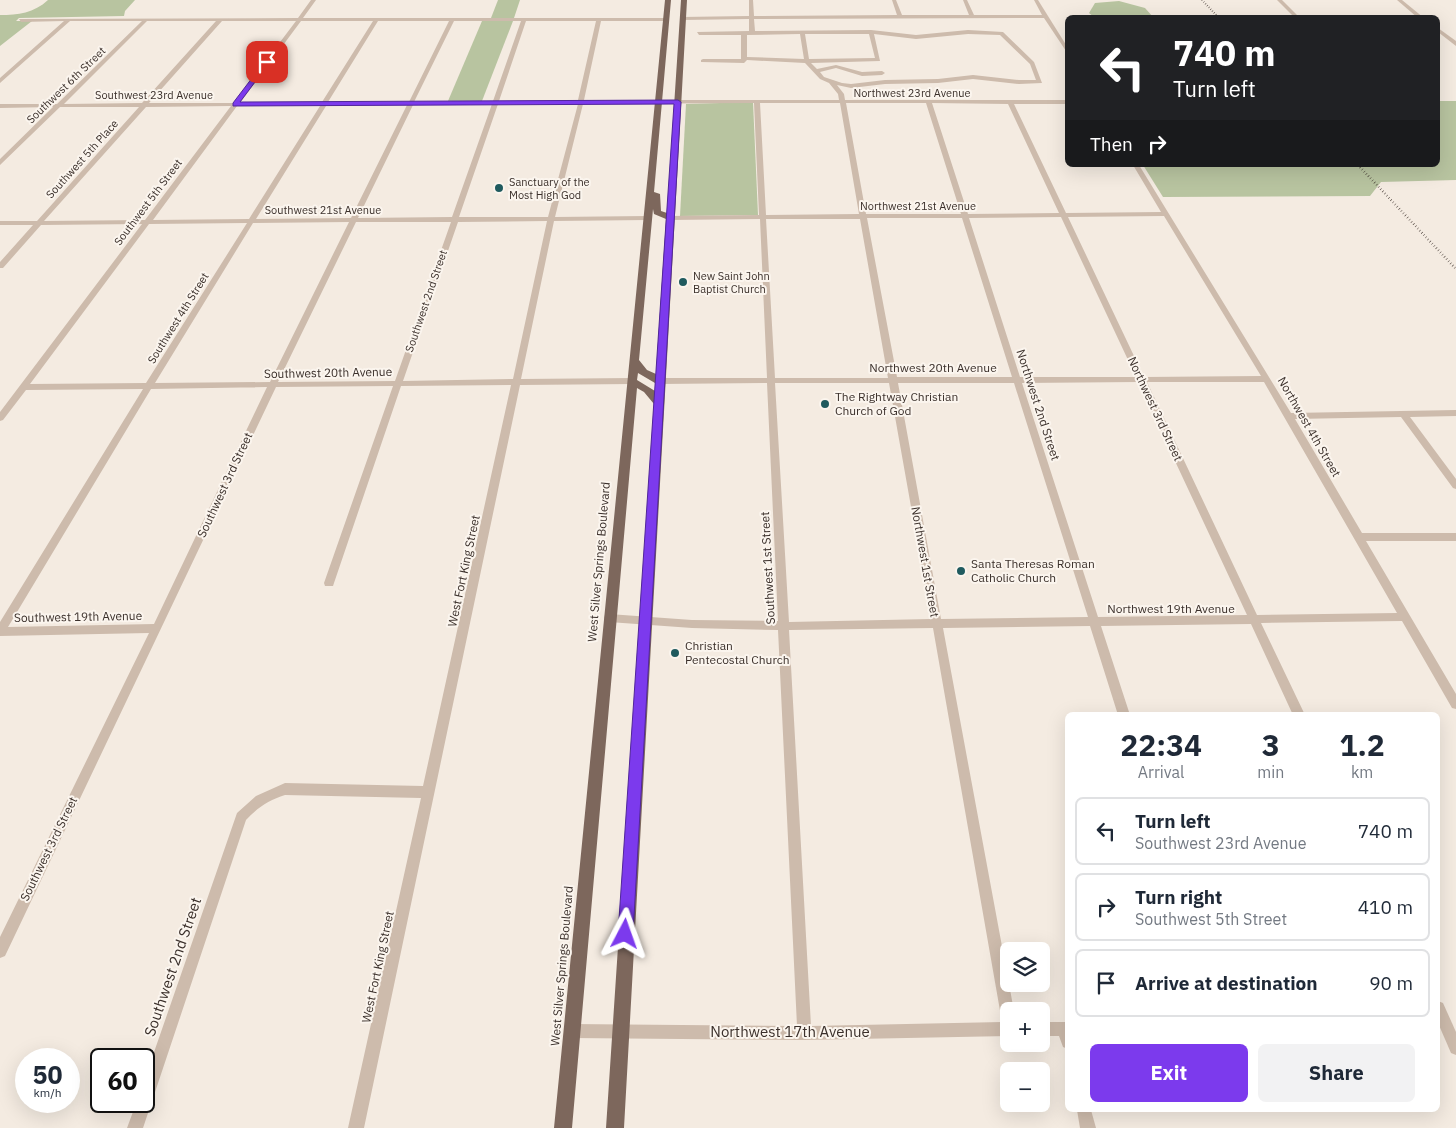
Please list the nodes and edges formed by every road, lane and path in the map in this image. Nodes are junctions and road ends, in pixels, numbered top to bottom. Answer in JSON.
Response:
{"nodes":[{"id":1,"x":314,"y":0,"type":"edge"},
{"id":2,"x":668,"y":0,"type":"edge"},
{"id":3,"x":684,"y":0,"type":"edge"},
{"id":4,"x":751,"y":0,"type":"edge"},
{"id":5,"x":894,"y":0,"type":"edge"},
{"id":6,"x":965,"y":0,"type":"edge"},
{"id":7,"x":1036,"y":0,"type":"edge"},
{"id":8,"x":1278,"y":0,"type":"edge"},
{"id":9,"x":1399,"y":0,"type":"edge"},
{"id":10,"x":668,"y":8,"type":"junction"},
{"id":11,"x":1295,"y":15,"type":"edge"},
{"id":12,"x":1418,"y":15,"type":"edge"},
{"id":13,"x":678,"y":16,"type":"junction"},
{"id":14,"x":972,"y":16,"type":"junction"},
{"id":15,"x":1046,"y":16,"type":"junction"},
{"id":16,"x":752,"y":17,"type":"junction"},
{"id":17,"x":900,"y":17,"type":"junction"},
{"id":18,"x":377,"y":19,"type":"junction"},
{"id":19,"x":452,"y":19,"type":"junction"},
{"id":20,"x":666,"y":19,"type":"junction"},
{"id":21,"x":21,"y":20,"type":"dead end"},
{"id":22,"x":69,"y":20,"type":"junction"},
{"id":23,"x":220,"y":20,"type":"junction"},
{"id":24,"x":299,"y":20,"type":"junction"},
{"id":25,"x":524,"y":20,"type":"junction"},
{"id":26,"x":599,"y":20,"type":"junction"},
{"id":27,"x":145,"y":21,"type":"junction"},
{"id":28,"x":682,"y":31,"type":"junction"},
{"id":29,"x":744,"y":32,"type":"junction"},
{"id":30,"x":752,"y":32,"type":"junction"},
{"id":31,"x":802,"y":32,"type":"junction"},
{"id":32,"x":872,"y":32,"type":"junction"},
{"id":33,"x":1440,"y":32,"type":"edge"},
{"id":34,"x":698,"y":33,"type":"dead end"},
{"id":35,"x":1456,"y":44,"type":"edge"},
{"id":36,"x":1065,"y":49,"type":"edge"},
{"id":37,"x":744,"y":58,"type":"junction"},
{"id":38,"x":878,"y":60,"type":"junction"},
{"id":39,"x":703,"y":61,"type":"dead end"},
{"id":40,"x":806,"y":61,"type":"junction"},
{"id":41,"x":816,"y":72,"type":"junction"},
{"id":42,"x":882,"y":73,"type":"junction"},
{"id":43,"x":860,"y":74,"type":"junction"},
{"id":44,"x":0,"y":81,"type":"edge"},
{"id":45,"x":885,"y":82,"type":"junction"},
{"id":46,"x":832,"y":83,"type":"junction"},
{"id":47,"x":860,"y":84,"type":"junction"},
{"id":48,"x":851,"y":86,"type":"junction"},
{"id":49,"x":841,"y":98,"type":"junction"},
{"id":50,"x":757,"y":101,"type":"junction"},
{"id":51,"x":496,"y":102,"type":"junction"},
{"id":52,"x":581,"y":102,"type":"junction"},
{"id":53,"x":658,"y":102,"type":"junction"},
{"id":54,"x":678,"y":102,"type":"junction"},
{"id":55,"x":1065,"y":102,"type":"edge"},
{"id":56,"x":412,"y":103,"type":"junction"},
{"id":57,"x":928,"y":103,"type":"junction"},
{"id":58,"x":1011,"y":103,"type":"junction"},
{"id":59,"x":235,"y":104,"type":"junction"},
{"id":60,"x":323,"y":104,"type":"junction"},
{"id":61,"x":59,"y":105,"type":"junction"},
{"id":62,"x":144,"y":105,"type":"junction"},
{"id":63,"x":0,"y":106,"type":"edge"},
{"id":64,"x":0,"y":163,"type":"edge"},
{"id":65,"x":652,"y":164,"type":"junction"},
{"id":66,"x":1137,"y":167,"type":"edge"},
{"id":67,"x":1167,"y":214,"type":"junction"},
{"id":68,"x":1064,"y":215,"type":"junction"},
{"id":69,"x":862,"y":216,"type":"junction"},
{"id":70,"x":964,"y":216,"type":"junction"},
{"id":71,"x":763,"y":217,"type":"junction"},
{"id":72,"x":647,"y":218,"type":"junction"},
{"id":73,"x":670,"y":218,"type":"junction"},
{"id":74,"x":252,"y":220,"type":"junction"},
{"id":75,"x":354,"y":220,"type":"junction"},
{"id":76,"x":455,"y":220,"type":"junction"},
{"id":77,"x":551,"y":220,"type":"junction"},
{"id":78,"x":39,"y":222,"type":"junction"},
{"id":79,"x":148,"y":222,"type":"junction"},
{"id":80,"x":0,"y":223,"type":"edge"},
{"id":81,"x":0,"y":266,"type":"edge"},
{"id":82,"x":667,"y":266,"type":"junction"},
{"id":83,"x":634,"y":360,"type":"junction"},
{"id":84,"x":1267,"y":379,"type":"junction"},
{"id":85,"x":892,"y":380,"type":"junction"},
{"id":86,"x":1017,"y":380,"type":"junction"},
{"id":87,"x":1141,"y":380,"type":"junction"},
{"id":88,"x":632,"y":381,"type":"junction"},
{"id":89,"x":660,"y":381,"type":"junction"},
{"id":90,"x":771,"y":381,"type":"junction"},
{"id":91,"x":518,"y":383,"type":"junction"},
{"id":92,"x":397,"y":384,"type":"junction"},
{"id":93,"x":272,"y":386,"type":"junction"},
{"id":94,"x":24,"y":387,"type":"junction"},
{"id":95,"x":148,"y":387,"type":"junction"},
{"id":96,"x":658,"y":402,"type":"junction"},
{"id":97,"x":1456,"y":413,"type":"edge"},
{"id":98,"x":1403,"y":414,"type":"junction"},
{"id":99,"x":1288,"y":416,"type":"junction"},
{"id":100,"x":0,"y":418,"type":"edge"},
{"id":101,"x":1456,"y":486,"type":"edge"},
{"id":102,"x":1359,"y":537,"type":"junction"},
{"id":103,"x":1456,"y":537,"type":"edge"},
{"id":104,"x":329,"y":583,"type":"dead end"},
{"id":105,"x":1405,"y":617,"type":"junction"},
{"id":106,"x":609,"y":618,"type":"junction"},
{"id":107,"x":645,"y":619,"type":"junction"},
{"id":108,"x":1255,"y":620,"type":"junction"},
{"id":109,"x":1094,"y":622,"type":"junction"},
{"id":110,"x":936,"y":624,"type":"junction"},
{"id":111,"x":784,"y":626,"type":"junction"},
{"id":112,"x":157,"y":628,"type":"junction"},
{"id":113,"x":0,"y":631,"type":"edge"},
{"id":114,"x":1456,"y":704,"type":"edge"},
{"id":115,"x":1123,"y":712,"type":"edge"},
{"id":116,"x":1298,"y":712,"type":"edge"},
{"id":117,"x":429,"y":792,"type":"junction"},
{"id":118,"x":0,"y":951,"type":"edge"},
{"id":119,"x":1006,"y":1002,"type":"edge"},
{"id":120,"x":1440,"y":1012,"type":"edge"},
{"id":121,"x":1446,"y":1024,"type":"edge"},
{"id":122,"x":1000,"y":1030,"type":"edge"},
{"id":123,"x":1050,"y":1030,"type":"edge"},
{"id":124,"x":570,"y":1031,"type":"junction"},
{"id":125,"x":619,"y":1032,"type":"junction"},
{"id":126,"x":804,"y":1033,"type":"junction"},
{"id":127,"x":1065,"y":1033,"type":"edge"},
{"id":128,"x":1456,"y":1048,"type":"edge"},
{"id":129,"x":1084,"y":1112,"type":"edge"},
{"id":130,"x":135,"y":1128,"type":"edge"},
{"id":131,"x":356,"y":1128,"type":"edge"},
{"id":132,"x":563,"y":1128,"type":"edge"},
{"id":133,"x":615,"y":1128,"type":"edge"},
{"id":134,"x":1088,"y":1128,"type":"edge"}],
"edges":[{"from":1,"to":24,"type":"street","name":"Southwest 5th Street"},
{"from":2,"to":10,"type":"main road","name":"West Silver Springs Boulevard"},
{"from":3,"to":13,"type":"main road"},
{"from":4,"to":16,"type":"street"},
{"from":5,"to":17,"type":"street"},
{"from":6,"to":14,"type":"street"},
{"from":7,"to":15,"type":"street"},
{"from":8,"to":11,"type":"street"},
{"from":9,"to":12,"type":"street"},
{"from":10,"to":13,"type":"main road"},
{"from":10,"to":20,"type":"main road","name":"West Silver Springs Boulevard"},
{"from":13,"to":16,"type":"street"},
{"from":13,"to":28,"type":"main road"},
{"from":14,"to":15,"type":"street"},
{"from":14,"to":17,"type":"street"},
{"from":15,"to":36,"type":"street"},
{"from":16,"to":17,"type":"street"},
{"from":16,"to":30,"type":"street"},
{"from":18,"to":19,"type":"street"},
{"from":18,"to":24,"type":"street"},
{"from":18,"to":60,"type":"street","name":"Southwest 4th Street"},
{"from":19,"to":25,"type":"street"},
{"from":19,"to":56,"type":"street","name":"Southwest 3rd Street"},
{"from":20,"to":26,"type":"street"},
{"from":20,"to":28,"type":"main road"},
{"from":20,"to":53,"type":"main road","name":"West Silver Springs Boulevard"},
{"from":21,"to":22,"type":"street"},
{"from":22,"to":27,"type":"street"},
{"from":22,"to":44,"type":"street"},
{"from":23,"to":24,"type":"street"},
{"from":23,"to":27,"type":"street"},
{"from":23,"to":62,"type":"street","name":"Southwest 5th Place"},
{"from":24,"to":59,"type":"street","name":"Southwest 5th Street"},
{"from":25,"to":26,"type":"street"},
{"from":25,"to":51,"type":"street","name":"Southwest 2nd Street"},
{"from":26,"to":52,"type":"street","name":"West Fort King Street"},
{"from":27,"to":61,"type":"street","name":"Southwest 6th Street"},
{"from":28,"to":54,"type":"main road"},
{"from":29,"to":30,"type":"street"},
{"from":29,"to":34,"type":"street"},
{"from":29,"to":37,"type":"street"},
{"from":30,"to":31,"type":"street"},
{"from":31,"to":32,"type":"street"},
{"from":31,"to":40,"type":"street"},
{"from":32,"to":38,"type":"street"},
{"from":32,"to":45,"type":"street"},
{"from":33,"to":35,"type":"street"},
{"from":37,"to":39,"type":"street"},
{"from":37,"to":40,"type":"street"},
{"from":38,"to":40,"type":"street"},
{"from":38,"to":42,"type":"street"},
{"from":40,"to":41,"type":"street"},
{"from":41,"to":43,"type":"street"},
{"from":41,"to":46,"type":"street"},
{"from":42,"to":43,"type":"street"},
{"from":42,"to":45,"type":"street"},
{"from":43,"to":47,"type":"street"},
{"from":45,"to":47,"type":"street"},
{"from":46,"to":48,"type":"street"},
{"from":46,"to":49,"type":"street"},
{"from":47,"to":48,"type":"street"},
{"from":48,"to":49,"type":"street"},
{"from":49,"to":50,"type":"street","name":"Northwest 23rd Avenue"},
{"from":49,"to":57,"type":"street","name":"Northwest 23rd Avenue"},
{"from":49,"to":69,"type":"street","name":"Northwest 1st Street"},
{"from":50,"to":54,"type":"street","name":"Southwest 23rd Avenue"},
{"from":50,"to":71,"type":"street","name":"Southwest 1st Street"},
{"from":51,"to":52,"type":"street","name":"Southwest 23rd Avenue"},
{"from":51,"to":56,"type":"street","name":"Southwest 23rd Avenue"},
{"from":51,"to":76,"type":"street","name":"Southwest 2nd Street"},
{"from":52,"to":53,"type":"street","name":"Southwest 23rd Avenue"},
{"from":52,"to":77,"type":"street","name":"West Fort King Street"},
{"from":53,"to":54,"type":"street","name":"Southwest 23rd Avenue"},
{"from":53,"to":65,"type":"main road","name":"West Silver Springs Boulevard"},
{"from":54,"to":73,"type":"main road"},
{"from":55,"to":58,"type":"street","name":"Northwest 23rd Avenue"},
{"from":56,"to":60,"type":"street","name":"Southwest 23rd Avenue"},
{"from":56,"to":75,"type":"street","name":"Southwest 3rd Street"},
{"from":57,"to":58,"type":"street","name":"Northwest 23rd Avenue"},
{"from":57,"to":70,"type":"street","name":"Northwest 2nd Street"},
{"from":58,"to":68,"type":"street","name":"Northwest 3rd Street"},
{"from":59,"to":60,"type":"street","name":"Southwest 23rd Avenue"},
{"from":59,"to":62,"type":"street","name":"Southwest 23rd Avenue"},
{"from":59,"to":79,"type":"street","name":"Southwest 5th Street"},
{"from":60,"to":74,"type":"street","name":"Southwest 4th Street"},
{"from":61,"to":62,"type":"street","name":"Southwest 23rd Avenue"},
{"from":61,"to":63,"type":"street","name":"Southwest 23rd Avenue"},
{"from":61,"to":64,"type":"street","name":"Southwest 6th Street"},
{"from":62,"to":78,"type":"street","name":"Southwest 5th Place"},
{"from":65,"to":72,"type":"main road","name":"West Silver Springs Boulevard"},
{"from":65,"to":73,"type":"main road"},
{"from":66,"to":67,"type":"street","name":"Northwest 4th Street"},
{"from":67,"to":68,"type":"street","name":"Northwest 21st Avenue"},
{"from":67,"to":84,"type":"street","name":"Northwest 4th Street"},
{"from":68,"to":70,"type":"street","name":"Northwest 21st Avenue"},
{"from":68,"to":87,"type":"street","name":"Northwest 3rd Street"},
{"from":69,"to":70,"type":"street","name":"Northwest 21st Avenue"},
{"from":69,"to":71,"type":"street","name":"Northwest 21st Avenue"},
{"from":69,"to":85,"type":"street","name":"Northwest 1st Street"},
{"from":70,"to":86,"type":"street","name":"Northwest 2nd Street"},
{"from":71,"to":73,"type":"street","name":"Northwest 21st Avenue"},
{"from":71,"to":90,"type":"street","name":"Southwest 1st Street"},
{"from":72,"to":77,"type":"street","name":"Southwest 21st Avenue"},
{"from":72,"to":82,"type":"main road"},
{"from":72,"to":83,"type":"main road","name":"West Silver Springs Boulevard"},
{"from":73,"to":82,"type":"main road"},
{"from":74,"to":75,"type":"street","name":"Southwest 21st Avenue"},
{"from":74,"to":79,"type":"street","name":"Southwest 21st Avenue"},
{"from":74,"to":95,"type":"street","name":"Southwest 4th Street"},
{"from":75,"to":76,"type":"street","name":"Southwest 21st Avenue"},
{"from":75,"to":93,"type":"street","name":"Southwest 3rd Street"},
{"from":76,"to":77,"type":"street","name":"Southwest 21st Avenue"},
{"from":76,"to":92,"type":"street","name":"Southwest 2nd Street"},
{"from":77,"to":91,"type":"street","name":"West Fort King Street"},
{"from":78,"to":79,"type":"street","name":"Southwest 21st Avenue"},
{"from":78,"to":80,"type":"street","name":"Southwest 21st Avenue"},
{"from":78,"to":81,"type":"street","name":"Southwest 5th Place"},
{"from":79,"to":94,"type":"street","name":"Southwest 5th Street"},
{"from":82,"to":89,"type":"main road"},
{"from":83,"to":88,"type":"main road","name":"West Silver Springs Boulevard"},
{"from":83,"to":89,"type":"main road"},
{"from":84,"to":87,"type":"street","name":"Northwest 20th Avenue"},
{"from":84,"to":99,"type":"street","name":"Northwest 4th Street"},
{"from":85,"to":86,"type":"street","name":"Northwest 20th Avenue"},
{"from":85,"to":90,"type":"street","name":"Northwest 20th Avenue"},
{"from":85,"to":110,"type":"street","name":"Northwest 1st Street"},
{"from":86,"to":87,"type":"street","name":"Northwest 20th Avenue"},
{"from":86,"to":109,"type":"street","name":"Northwest 2nd Street"},
{"from":87,"to":108,"type":"street","name":"Northwest 3rd Street"},
{"from":88,"to":91,"type":"street","name":"Southwest 20th Avenue"},
{"from":88,"to":96,"type":"main road"},
{"from":88,"to":106,"type":"main road","name":"West Silver Springs Boulevard"},
{"from":89,"to":90,"type":"street","name":"Northwest 20th Avenue"},
{"from":89,"to":96,"type":"main road"},
{"from":90,"to":111,"type":"street","name":"Southwest 1st Street"},
{"from":91,"to":92,"type":"street","name":"Southwest 20th Avenue"},
{"from":91,"to":117,"type":"street","name":"West Fort King Street"},
{"from":92,"to":93,"type":"street","name":"Southwest 20th Avenue"},
{"from":92,"to":104,"type":"street","name":"Southwest 2nd Street"},
{"from":93,"to":95,"type":"street","name":"Southwest 20th Avenue"},
{"from":93,"to":112,"type":"street","name":"Southwest 3rd Street"},
{"from":94,"to":95,"type":"street","name":"Southwest 20th Avenue"},
{"from":94,"to":100,"type":"street","name":"Southwest 5th Street"},
{"from":95,"to":113,"type":"street","name":"Southwest 4th Street"},
{"from":96,"to":107,"type":"main road"},
{"from":97,"to":98,"type":"street"},
{"from":98,"to":99,"type":"street"},
{"from":98,"to":101,"type":"street"},
{"from":99,"to":102,"type":"street","name":"Northwest 4th Street"},
{"from":102,"to":103,"type":"street"},
{"from":102,"to":105,"type":"street","name":"Northwest 4th Street"},
{"from":105,"to":108,"type":"street","name":"Northwest 19th Avenue"},
{"from":105,"to":114,"type":"street","name":"Northwest 4th Street"},
{"from":106,"to":107,"type":"street"},
{"from":106,"to":124,"type":"main road","name":"West Silver Springs Boulevard"},
{"from":107,"to":111,"type":"street"},
{"from":107,"to":125,"type":"main road"},
{"from":108,"to":109,"type":"street","name":"Northwest 19th Avenue"},
{"from":108,"to":116,"type":"street","name":"Northwest 3rd Street"},
{"from":109,"to":110,"type":"street","name":"Northwest 19th Avenue"},
{"from":109,"to":115,"type":"street","name":"Northwest 2nd Street"},
{"from":110,"to":111,"type":"street"},
{"from":110,"to":119,"type":"street","name":"Northwest 1st Street"},
{"from":111,"to":126,"type":"street","name":"Southwest 1st Street"},
{"from":112,"to":113,"type":"street","name":"Southwest 19th Avenue"},
{"from":112,"to":118,"type":"street","name":"Southwest 3rd Street"},
{"from":117,"to":130,"type":"street","name":"Southwest 2nd Street"},
{"from":117,"to":131,"type":"street","name":"West Fort King Street"},
{"from":120,"to":121,"type":"street"},
{"from":121,"to":128,"type":"street"},
{"from":122,"to":126,"type":"street","name":"Northwest 17th Avenue"},
{"from":123,"to":127,"type":"street"},
{"from":124,"to":125,"type":"street","name":"Northwest 17th Avenue"},
{"from":124,"to":132,"type":"main road","name":"West Silver Springs Boulevard"},
{"from":125,"to":126,"type":"street","name":"Northwest 17th Avenue"},
{"from":125,"to":133,"type":"main road"},
{"from":129,"to":134,"type":"street"}]}
